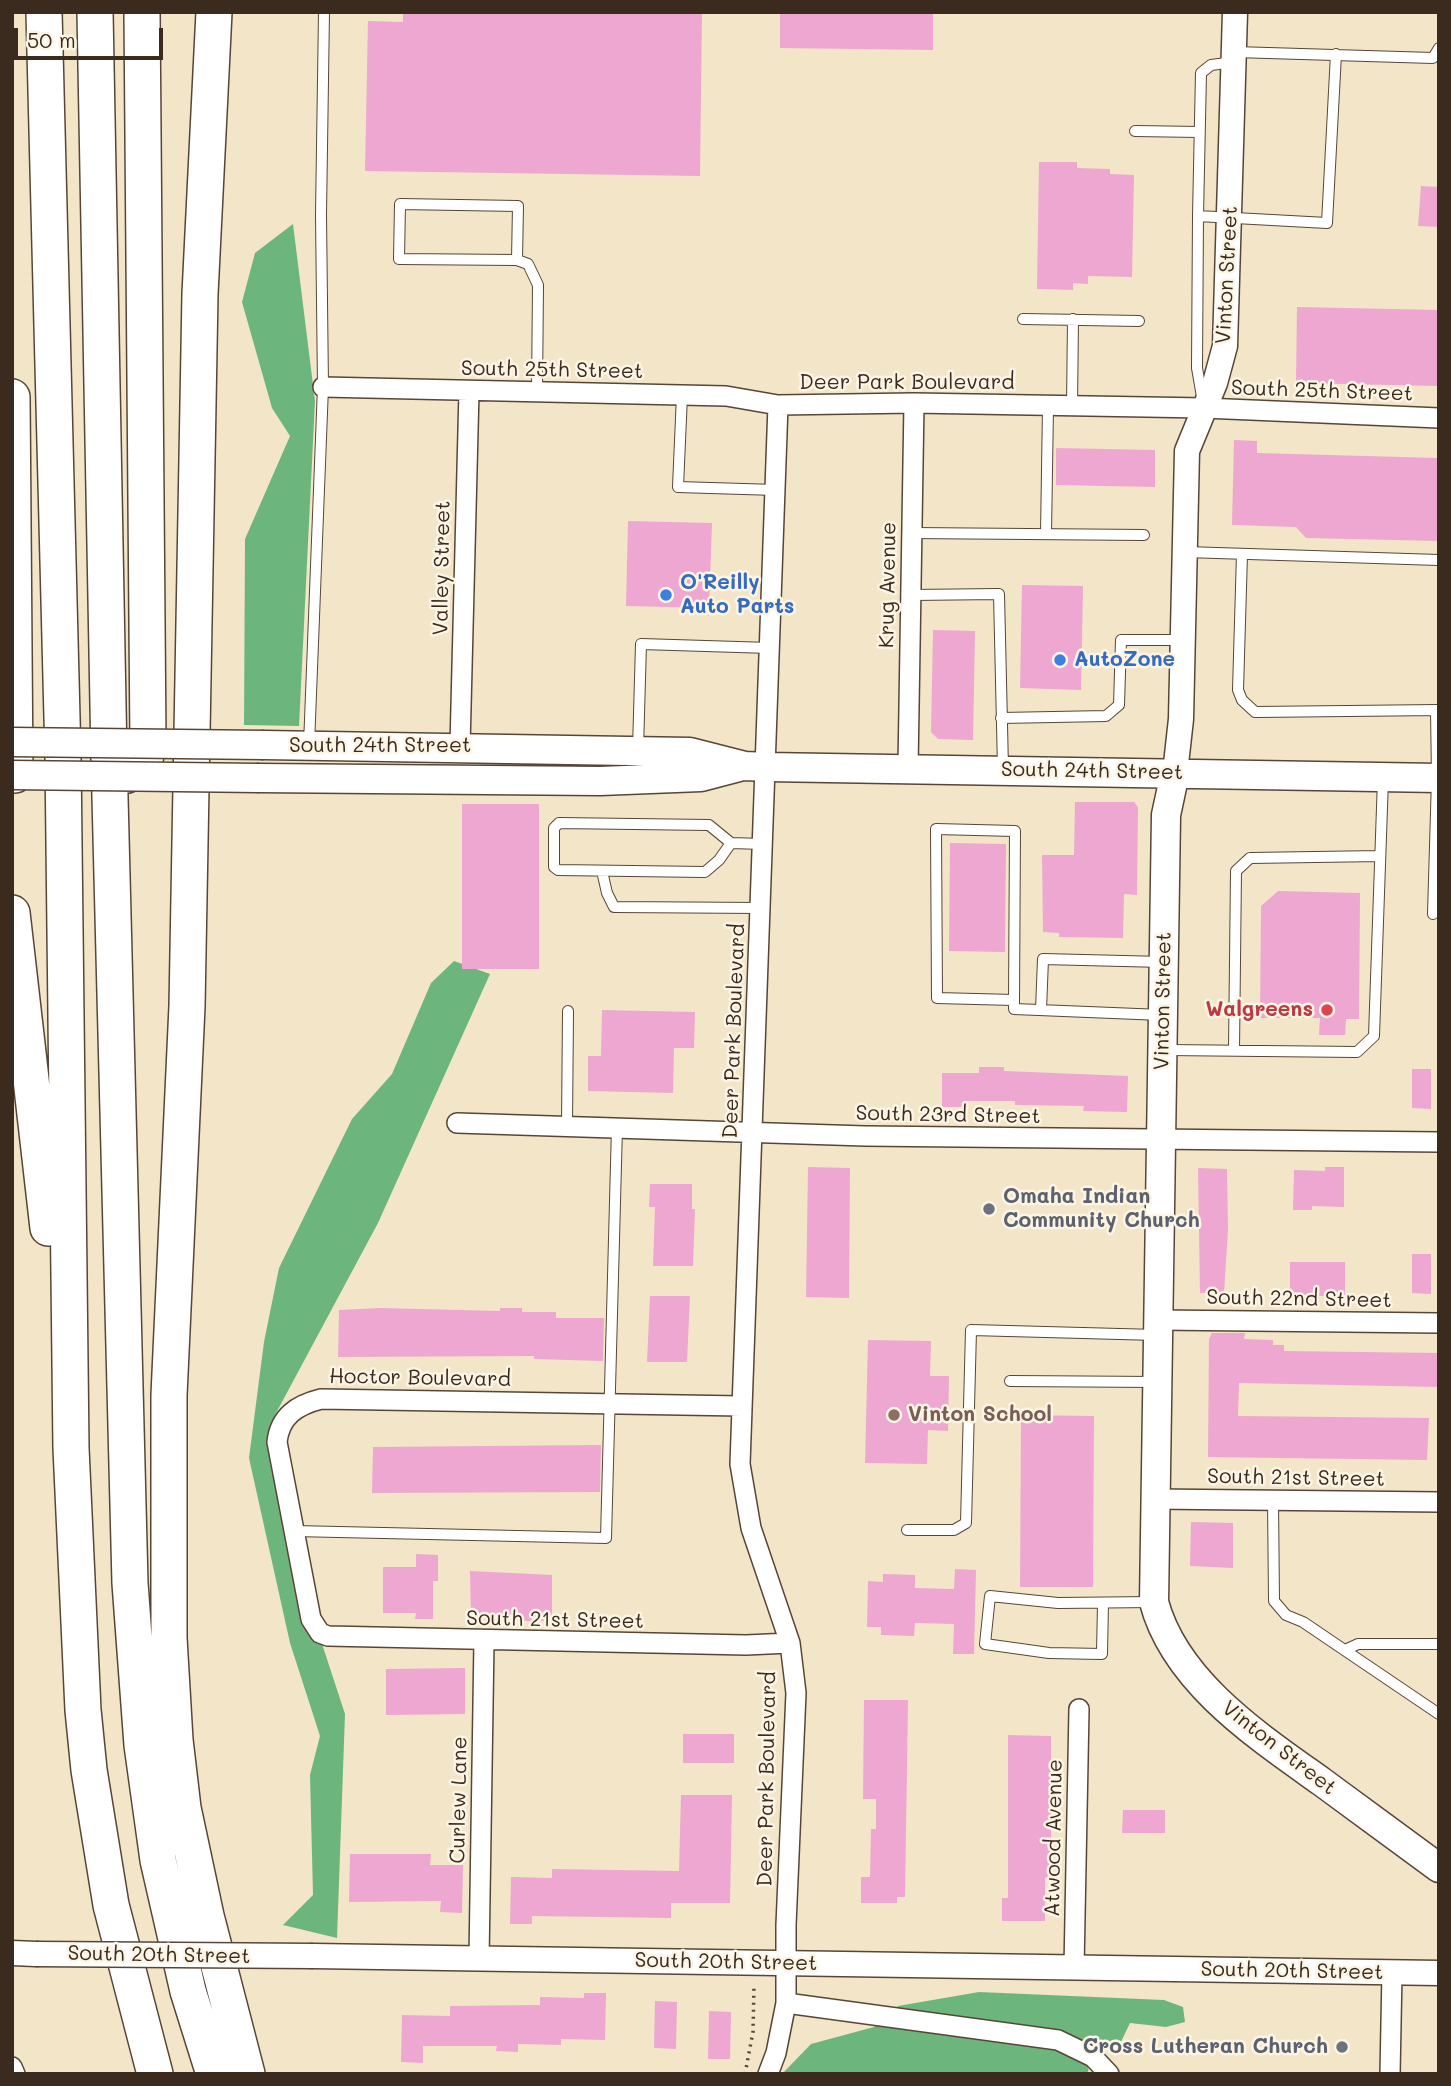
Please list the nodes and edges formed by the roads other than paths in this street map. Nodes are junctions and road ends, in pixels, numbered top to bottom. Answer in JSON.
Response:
{"nodes":[{"id":1,"x":44,"y":12,"type":"edge"},
{"id":2,"x":95,"y":12,"type":"edge"},
{"id":3,"x":142,"y":12,"type":"edge"},
{"id":4,"x":196,"y":12,"type":"edge"},
{"id":5,"x":214,"y":12,"type":"edge"},
{"id":6,"x":324,"y":12,"type":"edge"},
{"id":7,"x":1235,"y":12,"type":"edge"},
{"id":8,"x":1439,"y":48,"type":"edge"},
{"id":9,"x":1336,"y":54,"type":"junction"},
{"id":10,"x":1234,"y":57,"type":"junction"},
{"id":11,"x":1135,"y":131,"type":"dead end"},
{"id":12,"x":1199,"y":132,"type":"junction"},
{"id":13,"x":1198,"y":216,"type":"junction"},
{"id":14,"x":1230,"y":220,"type":"junction"},
{"id":15,"x":517,"y":260,"type":"junction"},
{"id":16,"x":200,"y":294,"type":"junction"},
{"id":17,"x":1023,"y":319,"type":"dead end"},
{"id":18,"x":1073,"y":319,"type":"junction"},
{"id":19,"x":1139,"y":321,"type":"dead end"},
{"id":20,"x":323,"y":387,"type":"junction"},
{"id":21,"x":469,"y":391,"type":"junction"},
{"id":22,"x":537,"y":392,"type":"junction"},
{"id":23,"x":682,"y":395,"type":"junction"},
{"id":24,"x":12,"y":397,"type":"edge"},
{"id":25,"x":914,"y":403,"type":"junction"},
{"id":26,"x":778,"y":405,"type":"junction"},
{"id":27,"x":1048,"y":407,"type":"junction"},
{"id":28,"x":1072,"y":407,"type":"junction"},
{"id":29,"x":1204,"y":408,"type":"junction"},
{"id":30,"x":12,"y":409,"type":"edge"},
{"id":31,"x":1439,"y":418,"type":"edge"},
{"id":32,"x":776,"y":490,"type":"junction"},
{"id":33,"x":912,"y":533,"type":"junction"},
{"id":34,"x":1046,"y":534,"type":"junction"},
{"id":35,"x":1144,"y":535,"type":"dead end"},
{"id":36,"x":1184,"y":552,"type":"junction"},
{"id":37,"x":1242,"y":554,"type":"junction"},
{"id":38,"x":1439,"y":561,"type":"edge"},
{"id":39,"x":911,"y":595,"type":"junction"},
{"id":40,"x":1183,"y":640,"type":"junction"},
{"id":41,"x":771,"y":648,"type":"junction"},
{"id":42,"x":1437,"y":710,"type":"edge"},
{"id":43,"x":1001,"y":718,"type":"junction"},
{"id":44,"x":148,"y":744,"type":"junction"},
{"id":45,"x":309,"y":746,"type":"junction"},
{"id":46,"x":460,"y":746,"type":"junction"},
{"id":47,"x":638,"y":750,"type":"junction"},
{"id":48,"x":14,"y":758,"type":"edge"},
{"id":49,"x":756,"y":766,"type":"junction"},
{"id":50,"x":908,"y":767,"type":"junction"},
{"id":51,"x":1003,"y":769,"type":"junction"},
{"id":52,"x":1175,"y":772,"type":"junction"},
{"id":53,"x":127,"y":775,"type":"junction"},
{"id":54,"x":1383,"y":777,"type":"junction"},
{"id":55,"x":1438,"y":778,"type":"edge"},
{"id":56,"x":731,"y":843,"type":"junction"},
{"id":57,"x":764,"y":844,"type":"junction"},
{"id":58,"x":1380,"y":856,"type":"junction"},
{"id":59,"x":602,"y":871,"type":"junction"},
{"id":60,"x":761,"y":908,"type":"junction"},
{"id":61,"x":12,"y":913,"type":"edge"},
{"id":62,"x":1433,"y":914,"type":"dead end"},
{"id":63,"x":1163,"y":962,"type":"junction"},
{"id":64,"x":1014,"y":1000,"type":"junction"},
{"id":65,"x":1041,"y":1010,"type":"junction"},
{"id":66,"x":568,"y":1011,"type":"dead end"},
{"id":67,"x":1163,"y":1015,"type":"junction"},
{"id":68,"x":1162,"y":1049,"type":"junction"},
{"id":69,"x":1234,"y":1050,"type":"junction"},
{"id":70,"x":457,"y":1123,"type":"dead end"},
{"id":71,"x":567,"y":1126,"type":"junction"},
{"id":72,"x":617,"y":1127,"type":"junction"},
{"id":73,"x":753,"y":1132,"type":"junction"},
{"id":74,"x":1161,"y":1140,"type":"junction"},
{"id":75,"x":1439,"y":1142,"type":"edge"},
{"id":76,"x":1439,"y":1323,"type":"edge"},
{"id":77,"x":1158,"y":1327,"type":"junction"},
{"id":78,"x":1010,"y":1381,"type":"dead end"},
{"id":79,"x":1156,"y":1382,"type":"junction"},
{"id":80,"x":610,"y":1404,"type":"junction"},
{"id":81,"x":741,"y":1406,"type":"junction"},
{"id":82,"x":71,"y":1448,"type":"junction"},
{"id":83,"x":1153,"y":1499,"type":"junction"},
{"id":84,"x":1273,"y":1500,"type":"junction"},
{"id":85,"x":1439,"y":1502,"type":"edge"},
{"id":86,"x":907,"y":1530,"type":"dead end"},
{"id":87,"x":294,"y":1531,"type":"junction"},
{"id":88,"x":1103,"y":1602,"type":"junction"},
{"id":89,"x":1154,"y":1602,"type":"junction"},
{"id":90,"x":320,"y":1633,"type":"joint"},
{"id":91,"x":484,"y":1642,"type":"junction"},
{"id":92,"x":790,"y":1643,"type":"junction"},
{"id":93,"x":1439,"y":1644,"type":"edge"},
{"id":94,"x":1345,"y":1650,"type":"junction"},
{"id":95,"x":1079,"y":1709,"type":"dead end"},
{"id":96,"x":1439,"y":1714,"type":"edge"},
{"id":97,"x":1439,"y":1868,"type":"edge"},
{"id":98,"x":24,"y":1953,"type":"edge"},
{"id":99,"x":479,"y":1958,"type":"junction"},
{"id":100,"x":786,"y":1963,"type":"junction"},
{"id":101,"x":1074,"y":1968,"type":"junction"},
{"id":102,"x":1392,"y":1973,"type":"junction"},
{"id":103,"x":1439,"y":1973,"type":"edge"},
{"id":104,"x":786,"y":2003,"type":"junction"},
{"id":105,"x":12,"y":2067,"type":"edge"},
{"id":106,"x":15,"y":2074,"type":"edge"},
{"id":107,"x":155,"y":2074,"type":"edge"},
{"id":108,"x":214,"y":2074,"type":"edge"},
{"id":109,"x":247,"y":2074,"type":"edge"},
{"id":110,"x":768,"y":2074,"type":"edge"},
{"id":111,"x":1109,"y":2074,"type":"edge"},
{"id":112,"x":1390,"y":2074,"type":"edge"}],
"edges":[{"from":1,"to":82,"type":"highway"},
{"from":2,"to":108,"type":"highway"},
{"from":3,"to":44,"type":"highway"},
{"from":4,"to":16,"type":"highway"},
{"from":5,"to":16,"type":"highway"},
{"from":6,"to":20,"type":"lane"},
{"from":7,"to":10,"type":"street","name":"Vinton Street"},
{"from":8,"to":9,"type":"lane"},
{"from":9,"to":10,"type":"lane"},
{"from":9,"to":14,"type":"lane"},
{"from":10,"to":12,"type":"lane"},
{"from":10,"to":14,"type":"street","name":"Vinton Street"},
{"from":11,"to":12,"type":"lane"},
{"from":12,"to":13,"type":"lane"},
{"from":13,"to":14,"type":"lane"},
{"from":13,"to":29,"type":"lane"},
{"from":14,"to":29,"type":"street","name":"Vinton Street"},
{"from":15,"to":15,"type":"lane"},
{"from":15,"to":22,"type":"lane"},
{"from":16,"to":109,"type":"highway"},
{"from":17,"to":18,"type":"lane"},
{"from":18,"to":19,"type":"lane"},
{"from":18,"to":28,"type":"lane"},
{"from":20,"to":21,"type":"street","name":"South 25th Street"},
{"from":20,"to":45,"type":"lane"},
{"from":21,"to":22,"type":"street","name":"South 25th Street"},
{"from":21,"to":46,"type":"street","name":"Valley Street"},
{"from":22,"to":23,"type":"street","name":"South 25th Street"},
{"from":23,"to":26,"type":"street","name":"South 25th Street"},
{"from":23,"to":32,"type":"lane"},
{"from":24,"to":30,"type":"highway"},
{"from":25,"to":26,"type":"street","name":"Deer Park Boulevard"},
{"from":25,"to":27,"type":"street","name":"Deer Park Boulevard"},
{"from":25,"to":33,"type":"street","name":"Krug Avenue"},
{"from":26,"to":32,"type":"street","name":"Deer Park Boulevard"},
{"from":27,"to":28,"type":"street","name":"Deer Park Boulevard"},
{"from":27,"to":34,"type":"lane"},
{"from":28,"to":29,"type":"street","name":"Deer Park Boulevard"},
{"from":29,"to":31,"type":"street","name":"South 25th Street"},
{"from":29,"to":36,"type":"street","name":"Vinton Street"},
{"from":30,"to":48,"type":"highway"},
{"from":32,"to":41,"type":"street","name":"Deer Park Boulevard"},
{"from":33,"to":34,"type":"lane"},
{"from":33,"to":39,"type":"street","name":"Krug Avenue"},
{"from":34,"to":35,"type":"lane"},
{"from":36,"to":37,"type":"lane"},
{"from":36,"to":40,"type":"street","name":"Vinton Street"},
{"from":37,"to":38,"type":"lane"},
{"from":37,"to":42,"type":"lane"},
{"from":39,"to":43,"type":"lane"},
{"from":39,"to":50,"type":"street","name":"Krug Avenue"},
{"from":40,"to":43,"type":"lane"},
{"from":40,"to":52,"type":"street","name":"Vinton Street"},
{"from":41,"to":47,"type":"lane"},
{"from":41,"to":49,"type":"street","name":"Deer Park Boulevard"},
{"from":42,"to":55,"type":"lane"},
{"from":43,"to":51,"type":"lane"},
{"from":44,"to":45,"type":"main road","name":"South 24th Street","bridge":true},
{"from":44,"to":48,"type":"main road","name":"South 24th Street","bridge":true},
{"from":44,"to":53,"type":"highway"},
{"from":45,"to":46,"type":"main road","name":"South 24th Street"},
{"from":46,"to":47,"type":"main road","name":"South 24th Street"},
{"from":47,"to":49,"type":"main road","name":"South 24th Street"},
{"from":48,"to":53,"type":"main road","name":"South 24th Street","bridge":true},
{"from":49,"to":50,"type":"main road","name":"South 24th Street"},
{"from":49,"to":53,"type":"main road","name":"South 24th Street","bridge":true},
{"from":49,"to":57,"type":"street","name":"Deer Park Boulevard"},
{"from":50,"to":51,"type":"main road","name":"South 24th Street"},
{"from":51,"to":52,"type":"main road","name":"South 24th Street"},
{"from":52,"to":54,"type":"main road","name":"South 24th Street"},
{"from":52,"to":63,"type":"main road","name":"Vinton Street"},
{"from":54,"to":55,"type":"main road","name":"South 24th Street"},
{"from":54,"to":58,"type":"lane"},
{"from":55,"to":62,"type":"lane"},
{"from":56,"to":57,"type":"lane"},
{"from":56,"to":59,"type":"lane"},
{"from":56,"to":59,"type":"lane"},
{"from":57,"to":60,"type":"street","name":"Deer Park Boulevard"},
{"from":58,"to":69,"type":"lane"},
{"from":58,"to":69,"type":"lane"},
{"from":59,"to":60,"type":"lane"},
{"from":60,"to":73,"type":"street","name":"Deer Park Boulevard"},
{"from":61,"to":82,"type":"highway"},
{"from":63,"to":65,"type":"lane"},
{"from":63,"to":67,"type":"main road","name":"Vinton Street"},
{"from":64,"to":64,"type":"lane"},
{"from":64,"to":65,"type":"lane"},
{"from":65,"to":67,"type":"lane"},
{"from":66,"to":71,"type":"lane"},
{"from":67,"to":68,"type":"main road","name":"Vinton Street"},
{"from":68,"to":69,"type":"lane"},
{"from":68,"to":74,"type":"main road","name":"Vinton Street"},
{"from":70,"to":71,"type":"street","name":"South 23rd Street"},
{"from":71,"to":72,"type":"street","name":"South 23rd Street"},
{"from":72,"to":73,"type":"street","name":"South 23rd Street"},
{"from":72,"to":80,"type":"lane"},
{"from":73,"to":74,"type":"street","name":"South 23rd Street"},
{"from":73,"to":81,"type":"street","name":"Deer Park Boulevard"},
{"from":74,"to":75,"type":"street","name":"South 23rd Street"},
{"from":74,"to":77,"type":"main road","name":"Vinton Street"},
{"from":76,"to":77,"type":"street","name":"South 22nd Street"},
{"from":77,"to":79,"type":"main road","name":"Vinton Street"},
{"from":77,"to":86,"type":"lane","name":"South 22nd Street"},
{"from":78,"to":79,"type":"lane"},
{"from":79,"to":83,"type":"main road","name":"Vinton Street"},
{"from":80,"to":81,"type":"street","name":"Hoctor Boulevard"},
{"from":80,"to":87,"type":"lane"},
{"from":80,"to":87,"type":"street","name":"Hoctor Boulevard"},
{"from":81,"to":92,"type":"street","name":"Deer Park Boulevard"},
{"from":82,"to":107,"type":"highway"},
{"from":83,"to":84,"type":"street","name":"South 21st Street"},
{"from":83,"to":89,"type":"main road","name":"Vinton Street"},
{"from":84,"to":85,"type":"street","name":"South 21st Street"},
{"from":84,"to":94,"type":"lane"},
{"from":87,"to":90,"type":"street","name":"Hoctor Boulevard"},
{"from":88,"to":88,"type":"lane"},
{"from":88,"to":89,"type":"lane"},
{"from":89,"to":97,"type":"main road","name":"Vinton Street"},
{"from":90,"to":91,"type":"street","name":"South 21st Street"},
{"from":91,"to":92,"type":"street","name":"South 21st Street"},
{"from":91,"to":99,"type":"street","name":"Curlew Lane"},
{"from":92,"to":100,"type":"street","name":"Deer Park Boulevard"},
{"from":93,"to":94,"type":"lane"},
{"from":94,"to":96,"type":"lane"},
{"from":95,"to":101,"type":"street","name":"Atwood Avenue"},
{"from":98,"to":99,"type":"street","name":"South 20th Street","bridge":true},
{"from":99,"to":100,"type":"street","name":"South 20th Street"},
{"from":100,"to":101,"type":"street","name":"South 20th Street"},
{"from":100,"to":104,"type":"street","name":"Deer Park Boulevard"},
{"from":101,"to":102,"type":"street","name":"South 20th Street"},
{"from":102,"to":103,"type":"street","name":"South 20th Street"},
{"from":102,"to":112,"type":"street"},
{"from":104,"to":110,"type":"street","name":"Deer Park Boulevard"},
{"from":104,"to":111,"type":"street"},
{"from":105,"to":106,"type":"street"}]}
